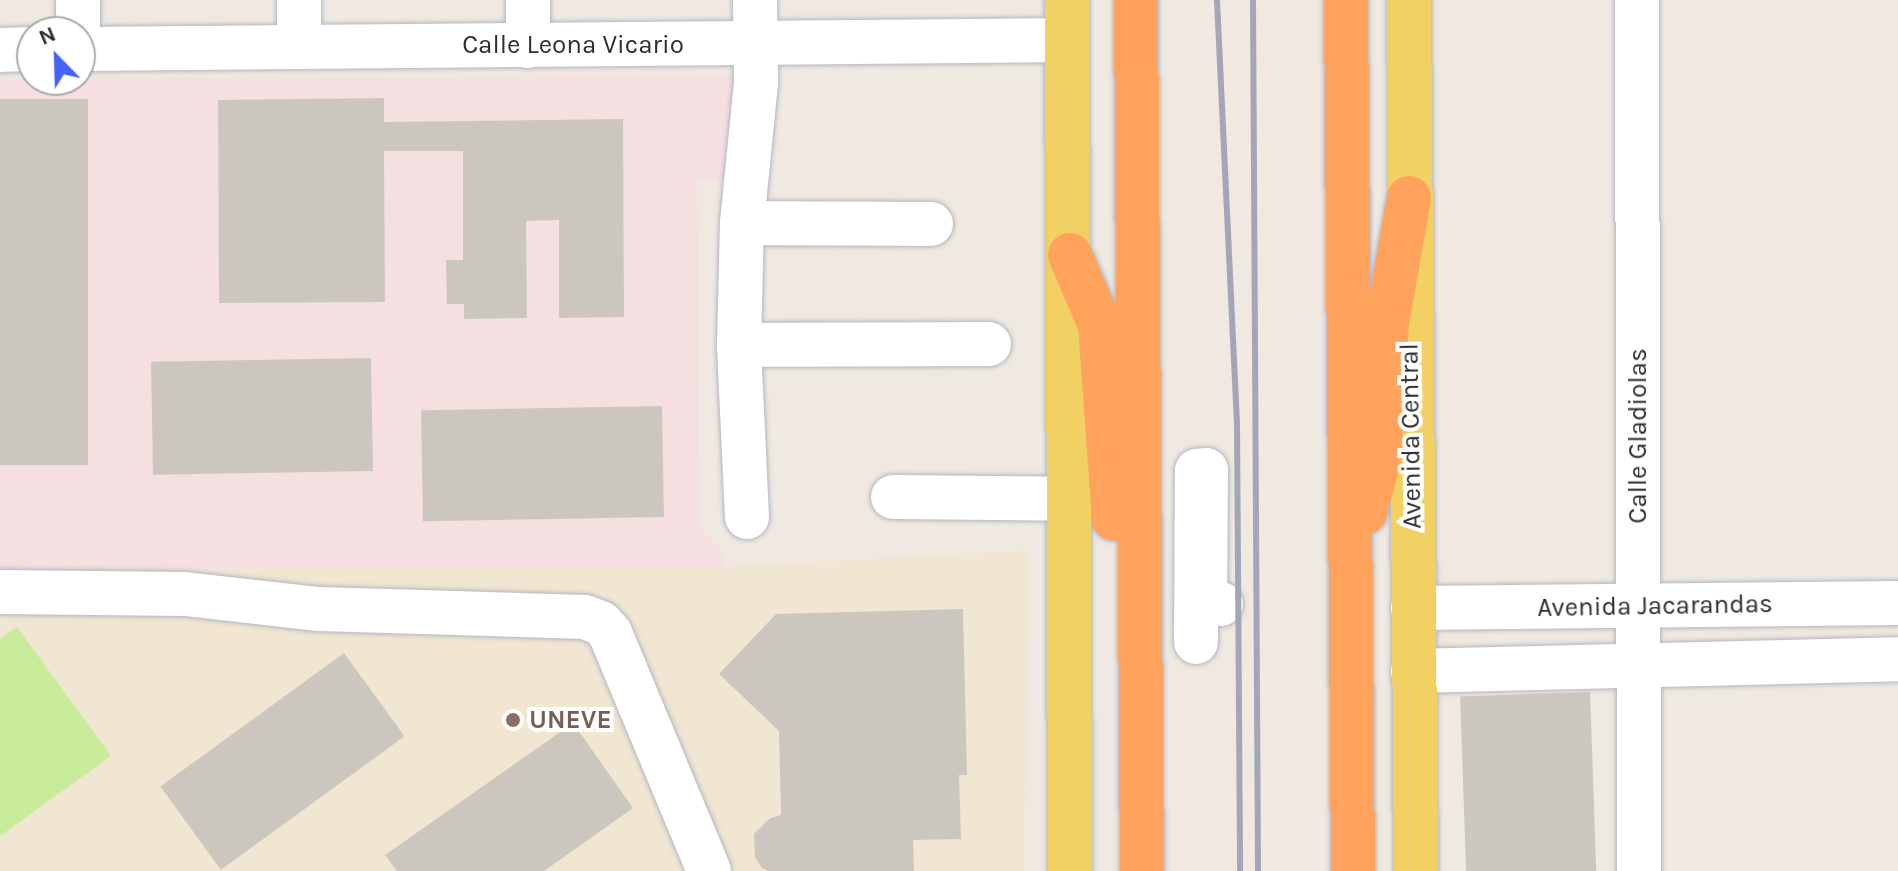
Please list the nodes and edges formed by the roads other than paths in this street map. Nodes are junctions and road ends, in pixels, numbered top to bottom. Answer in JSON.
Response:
{"nodes":[{"id":1,"x":299,"y":0,"type":"edge"},
{"id":2,"x":528,"y":0,"type":"edge"},
{"id":3,"x":755,"y":0,"type":"edge"},
{"id":4,"x":1136,"y":0,"type":"edge"},
{"id":5,"x":1346,"y":0,"type":"edge"},
{"id":6,"x":1409,"y":0,"type":"edge"},
{"id":7,"x":1637,"y":0,"type":"edge"},
{"id":8,"x":1067,"y":20,"type":"edge"},
{"id":9,"x":757,"y":44,"type":"junction"},
{"id":10,"x":299,"y":46,"type":"junction"},
{"id":11,"x":528,"y":46,"type":"junction"},
{"id":12,"x":96,"y":49,"type":"edge"},
{"id":13,"x":1409,"y":198,"type":"junction"},
{"id":14,"x":742,"y":223,"type":"junction"},
{"id":15,"x":931,"y":224,"type":"dead end"},
{"id":16,"x":1070,"y":255,"type":"junction"},
{"id":17,"x":989,"y":344,"type":"dead end"},
{"id":18,"x":739,"y":345,"type":"junction"},
{"id":19,"x":893,"y":497,"type":"dead end"},
{"id":20,"x":1071,"y":499,"type":"junction"},
{"id":21,"x":747,"y":517,"type":"dead end"},
{"id":22,"x":1350,"y":565,"type":"junction"},
{"id":23,"x":1140,"y":582,"type":"junction"},
{"id":24,"x":0,"y":592,"type":"edge"},
{"id":25,"x":1898,"y":603,"type":"edge"},
{"id":26,"x":1638,"y":606,"type":"junction"},
{"id":27,"x":1413,"y":608,"type":"junction"},
{"id":28,"x":1898,"y":659,"type":"edge"},
{"id":29,"x":1639,"y":665,"type":"junction"},
{"id":30,"x":1413,"y":671,"type":"junction"},
{"id":31,"x":709,"y":871,"type":"edge"},
{"id":32,"x":1070,"y":871,"type":"edge"},
{"id":33,"x":1142,"y":871,"type":"edge"},
{"id":34,"x":1353,"y":871,"type":"edge"},
{"id":35,"x":1416,"y":871,"type":"edge"},
{"id":36,"x":1639,"y":871,"type":"edge"}],
"edges":[{"from":1,"to":10,"type":"street"},
{"from":2,"to":11,"type":"street"},
{"from":3,"to":9,"type":"street"},
{"from":4,"to":23,"type":"highway"},
{"from":5,"to":22,"type":"highway"},
{"from":6,"to":13,"type":"main road","name":"Avenida Central"},
{"from":7,"to":26,"type":"street","name":"Calle Gladiolas"},
{"from":8,"to":9,"type":"street","name":"Calle Leona Vicario"},
{"from":8,"to":16,"type":"main road"},
{"from":9,"to":11,"type":"street","name":"Calle Leona Vicario"},
{"from":9,"to":14,"type":"street"},
{"from":10,"to":11,"type":"street","name":"Calle Leona Vicario"},
{"from":10,"to":12,"type":"street","name":"Calle Leona Vicario"},
{"from":13,"to":22,"type":"highway"},
{"from":13,"to":27,"type":"main road","name":"Avenida Central"},
{"from":14,"to":15,"type":"street"},
{"from":14,"to":18,"type":"street"},
{"from":16,"to":20,"type":"main road"},
{"from":16,"to":23,"type":"highway"},
{"from":17,"to":18,"type":"street"},
{"from":18,"to":21,"type":"street"},
{"from":19,"to":20,"type":"street"},
{"from":20,"to":32,"type":"main road"},
{"from":22,"to":34,"type":"highway"},
{"from":23,"to":33,"type":"highway"},
{"from":24,"to":31,"type":"street"},
{"from":25,"to":26,"type":"street","name":"Avenida Jacarandas"},
{"from":26,"to":27,"type":"street","name":"Avenida Jacarandas"},
{"from":26,"to":29,"type":"street","name":"Calle Gladiolas"},
{"from":27,"to":30,"type":"main road","name":"Avenida Central"},
{"from":28,"to":29,"type":"street"},
{"from":29,"to":30,"type":"street"},
{"from":29,"to":36,"type":"street","name":"Calle Gladiolas"},
{"from":30,"to":35,"type":"main road","name":"Avenida Central"}]}
